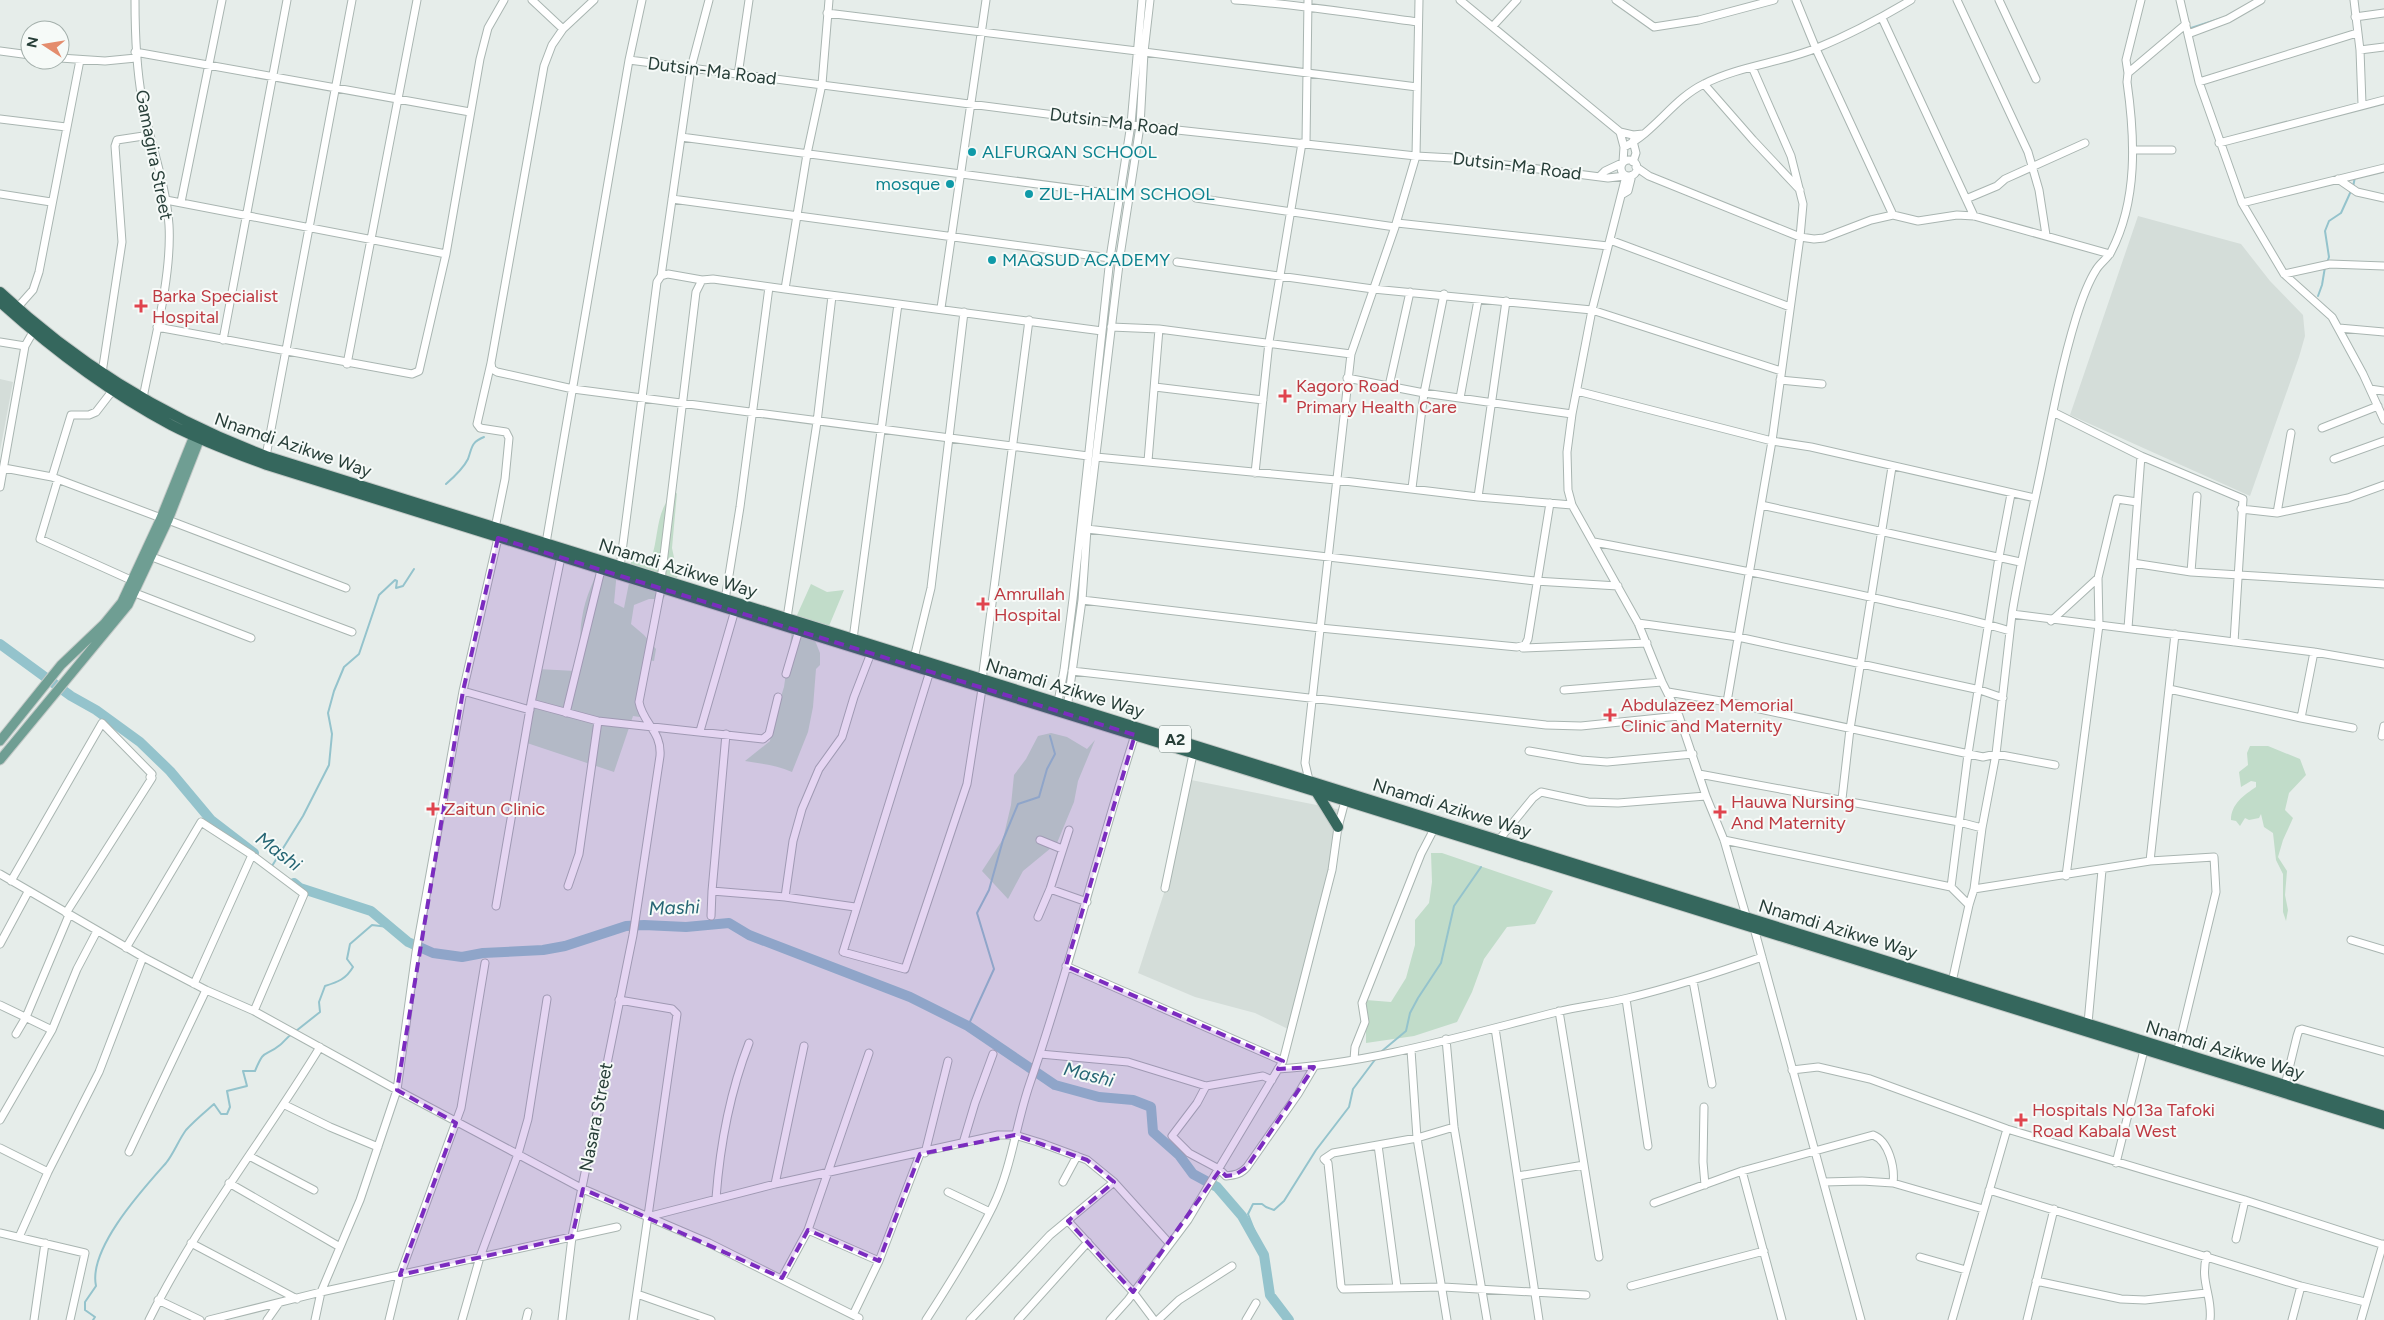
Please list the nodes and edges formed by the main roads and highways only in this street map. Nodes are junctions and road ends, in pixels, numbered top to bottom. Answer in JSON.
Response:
{"nodes":[{"id":1,"x":0,"y":292,"type":"edge"},
{"id":2,"x":0,"y":302,"type":"edge"},
{"id":3,"x":197,"y":437,"type":"junction"},
{"id":4,"x":164,"y":519,"type":"junction"},
{"id":5,"x":497,"y":533,"type":"junction"},
{"id":6,"x":661,"y":584,"type":"junction"},
{"id":7,"x":982,"y":684,"type":"junction"},
{"id":8,"x":1062,"y":708,"type":"junction"},
{"id":9,"x":0,"y":741,"type":"edge"},
{"id":10,"x":0,"y":760,"type":"edge"},
{"id":11,"x":1317,"y":792,"type":"junction"},
{"id":12,"x":1338,"y":827,"type":"road end"},
{"id":13,"x":2384,"y":1116,"type":"edge"},
{"id":14,"x":2384,"y":1124,"type":"edge"}],
"edges":[{"from":1,"to":5,"type":"highway","name":"Nnamdi Azikwe Way","number":"A2"},
{"from":2,"to":3,"type":"highway","name":"Nnamdi Azikwe Way","number":"A2"},
{"from":3,"to":4,"type":"main road"},
{"from":3,"to":5,"type":"highway","name":"Nnamdi Azikwe Way","number":"A2"},
{"from":4,"to":9,"type":"main road"},
{"from":4,"to":10,"type":"main road"},
{"from":5,"to":6,"type":"highway","name":"Nnamdi Azikwe Way","number":"A2"},
{"from":5,"to":6,"type":"highway","name":"Nnamdi Azikwe Way","number":"A2"},
{"from":6,"to":7,"type":"highway","name":"Nnamdi Azikwe Way","number":"A2"},
{"from":6,"to":7,"type":"highway","name":"Nnamdi Azikwe Way","number":"A2"},
{"from":7,"to":8,"type":"highway","name":"Nnamdi Azikwe Way","number":"A2"},
{"from":8,"to":11,"type":"highway","name":"Nnamdi Azikwe Way","number":"A2"},
{"from":8,"to":13,"type":"highway","name":"Nnamdi Azikwe Way","number":"A2"},
{"from":11,"to":12,"type":"highway"},
{"from":11,"to":14,"type":"highway","name":"Nnamdi Azikwe Way","number":"A2"}]}
